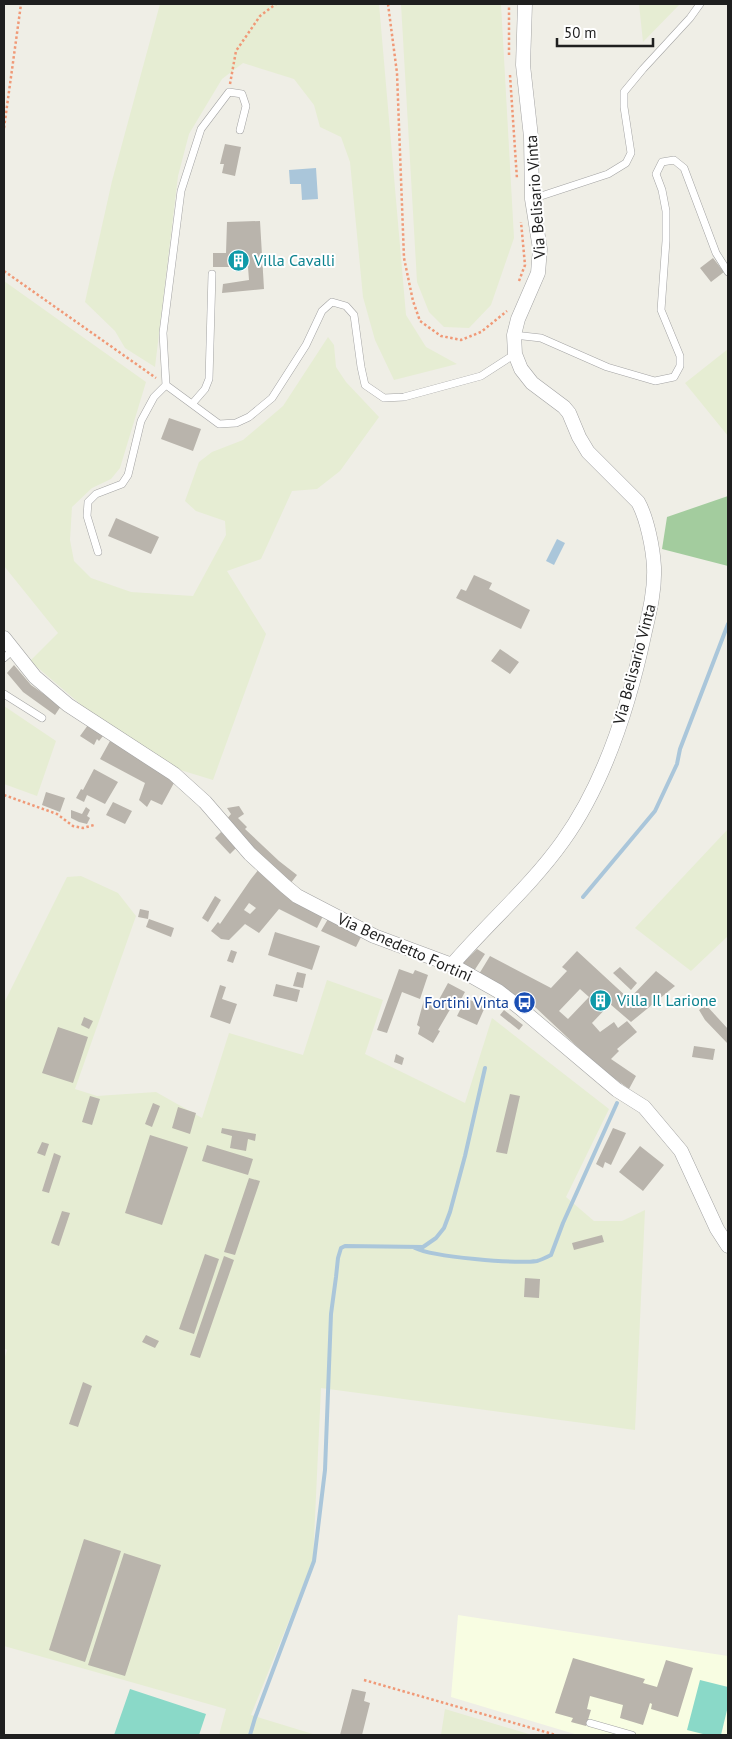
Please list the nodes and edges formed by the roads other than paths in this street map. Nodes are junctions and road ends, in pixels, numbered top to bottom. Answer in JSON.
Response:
{"nodes":[{"id":1,"x":525,"y":4,"type":"edge"},
{"id":2,"x":700,"y":4,"type":"edge"},
{"id":3,"x":240,"y":130,"type":"dead end"},
{"id":4,"x":532,"y":199,"type":"junction"},
{"id":5,"x":728,"y":272,"type":"edge"},
{"id":6,"x":212,"y":274,"type":"dead end"},
{"id":7,"x":514,"y":335,"type":"junction"},
{"id":8,"x":516,"y":354,"type":"junction"},
{"id":9,"x":166,"y":385,"type":"junction"},
{"id":10,"x":192,"y":404,"type":"junction"},
{"id":11,"x":98,"y":552,"type":"dead end"},
{"id":12,"x":4,"y":638,"type":"edge"},
{"id":13,"x":9,"y":654,"type":"edge"},
{"id":14,"x":4,"y":694,"type":"edge"},
{"id":15,"x":42,"y":718,"type":"dead end"},
{"id":16,"x":452,"y":965,"type":"junction"},
{"id":17,"x":728,"y":1246,"type":"edge"},
{"id":18,"x":590,"y":1723,"type":"dead end"},
{"id":19,"x":632,"y":1735,"type":"edge"}],
"edges":[{"from":1,"to":4,"type":"street","name":"Via Belisario Vinta"},
{"from":2,"to":4,"type":"lane"},
{"from":3,"to":9,"type":"lane"},
{"from":4,"to":7,"type":"street","name":"Via Belisario Vinta"},
{"from":5,"to":7,"type":"lane"},
{"from":6,"to":10,"type":"lane"},
{"from":7,"to":8,"type":"street","name":"Via Belisario Vinta"},
{"from":8,"to":10,"type":"lane"},
{"from":8,"to":16,"type":"street","name":"Via Belisario Vinta"},
{"from":9,"to":10,"type":"lane"},
{"from":9,"to":11,"type":"lane"},
{"from":12,"to":13,"type":"street","name":"Via Benedetto Fortini"},
{"from":13,"to":16,"type":"street","name":"Via Benedetto Fortini"},
{"from":14,"to":15,"type":"lane"},
{"from":16,"to":17,"type":"street","name":"Via Benedetto Fortini"},
{"from":18,"to":19,"type":"lane"}]}
